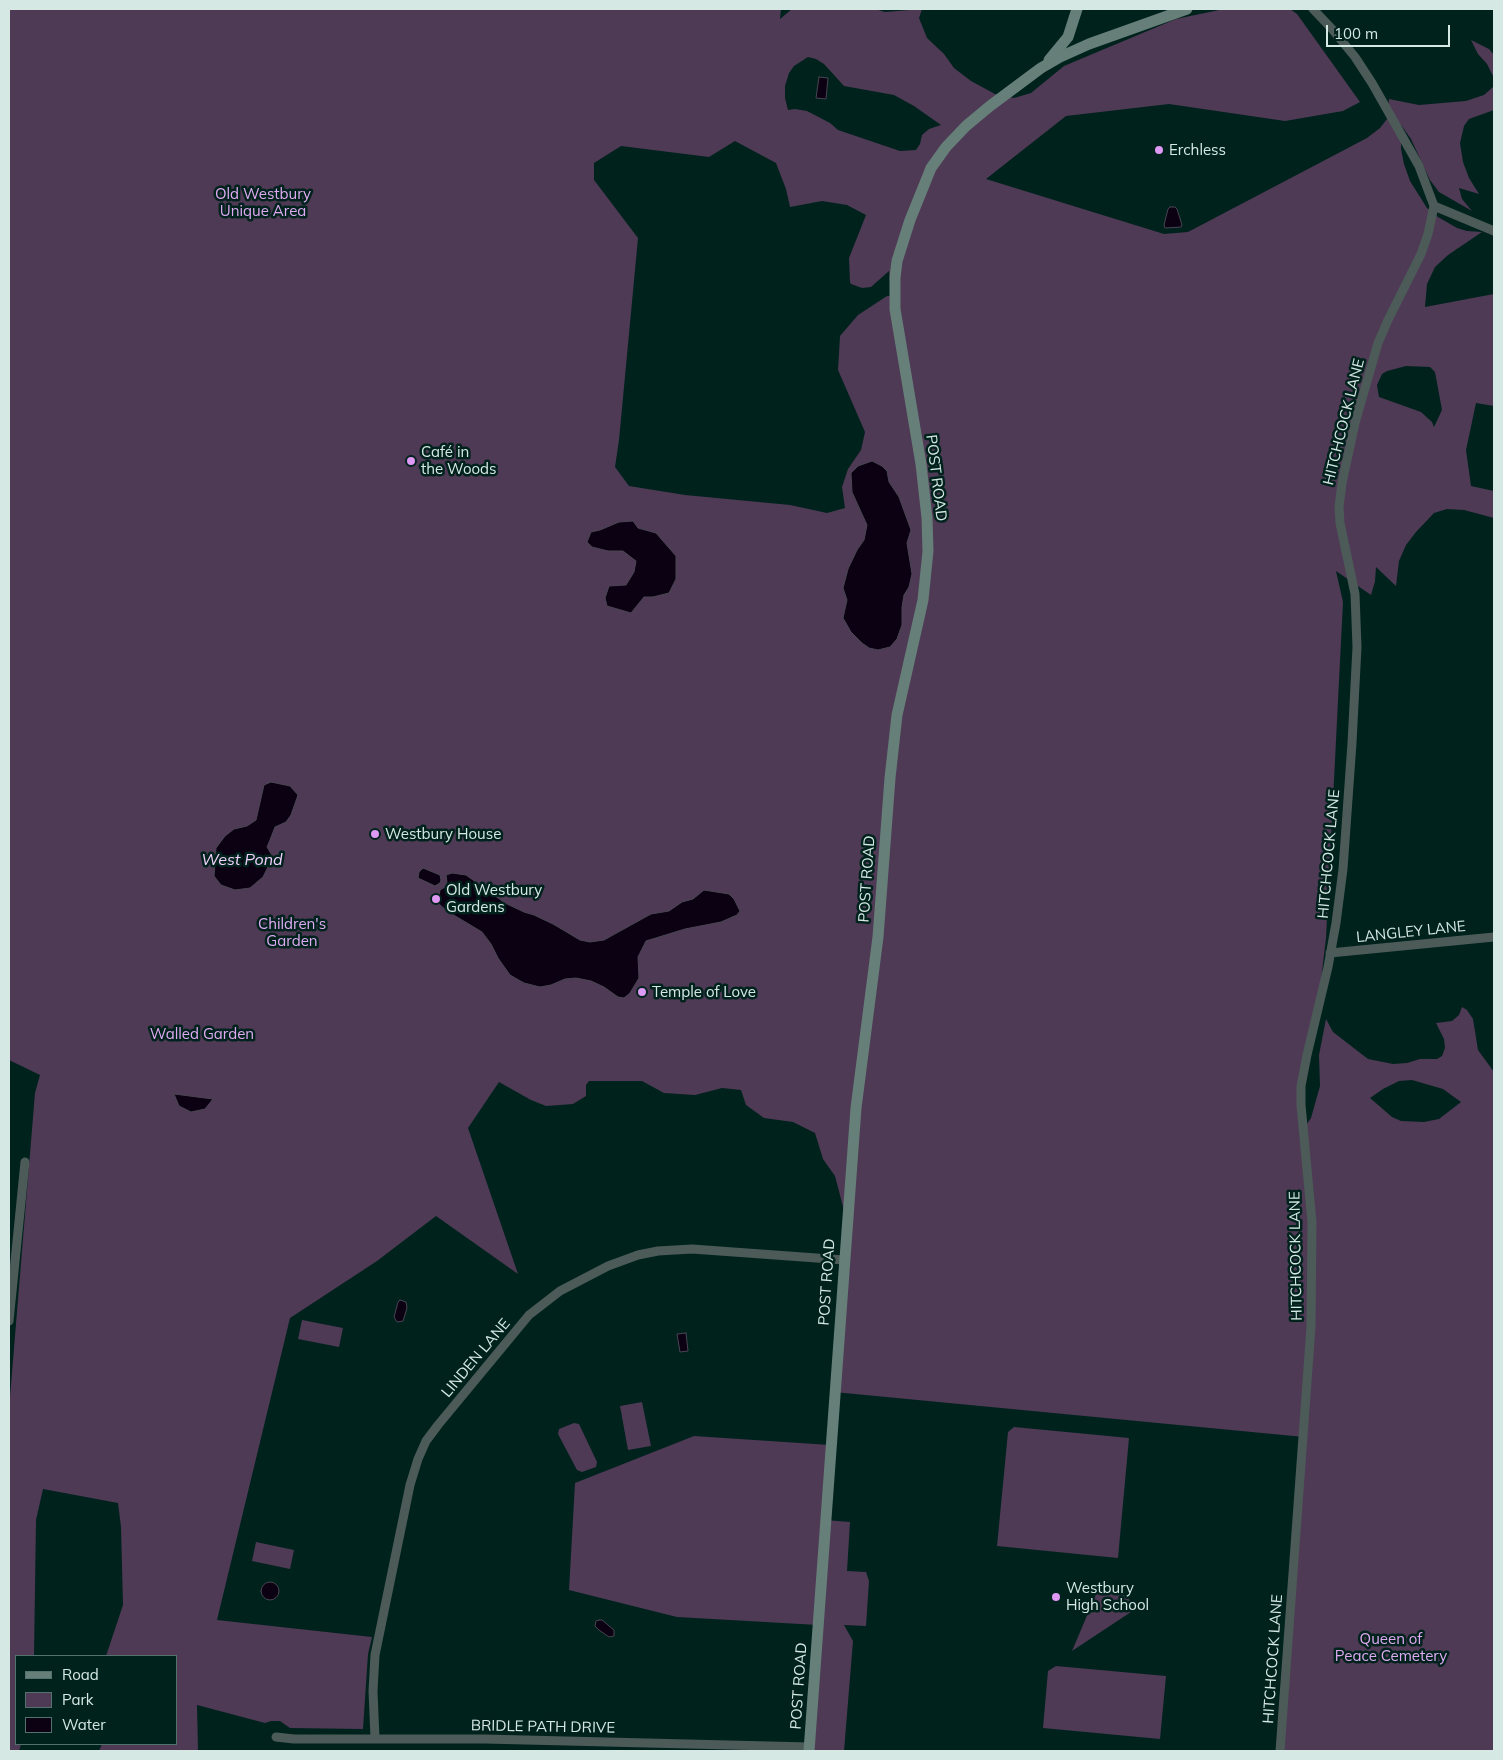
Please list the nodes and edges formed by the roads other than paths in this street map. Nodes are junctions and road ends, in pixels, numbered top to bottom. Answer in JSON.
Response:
{"nodes":[{"id":1,"x":1077,"y":9,"type":"edge"},
{"id":2,"x":1187,"y":9,"type":"edge"},
{"id":3,"x":1312,"y":9,"type":"edge"},
{"id":4,"x":1071,"y":30,"type":"junction"},
{"id":5,"x":1089,"y":44,"type":"junction"},
{"id":6,"x":1041,"y":68,"type":"junction"},
{"id":7,"x":1434,"y":206,"type":"junction"},
{"id":8,"x":1494,"y":231,"type":"edge"},
{"id":9,"x":1494,"y":937,"type":"edge"},
{"id":10,"x":1330,"y":953,"type":"junction"},
{"id":11,"x":25,"y":1162,"type":"dead end"},
{"id":12,"x":844,"y":1260,"type":"junction"},
{"id":13,"x":9,"y":1321,"type":"edge"},
{"id":14,"x":276,"y":1737,"type":"dead end"},
{"id":15,"x":375,"y":1738,"type":"junction"},
{"id":16,"x":809,"y":1749,"type":"edge"},
{"id":17,"x":1280,"y":1751,"type":"edge"}],
"edges":[{"from":1,"to":4,"type":"main road","name":"POST ROAD"},
{"from":2,"to":5,"type":"main road","name":"POST ROAD"},
{"from":3,"to":7,"type":"street"},
{"from":4,"to":5,"type":"main road"},
{"from":4,"to":6,"type":"main road","name":"POST ROAD"},
{"from":5,"to":6,"type":"main road","name":"POST ROAD"},
{"from":6,"to":12,"type":"main road","name":"POST ROAD"},
{"from":7,"to":8,"type":"street"},
{"from":7,"to":10,"type":"street","name":"HITCHCOCK LANE"},
{"from":9,"to":10,"type":"street","name":"LANGLEY LANE"},
{"from":10,"to":17,"type":"street","name":"HITCHCOCK LANE"},
{"from":11,"to":13,"type":"street"},
{"from":12,"to":15,"type":"street","name":"LINDEN LANE"},
{"from":12,"to":16,"type":"main road","name":"POST ROAD"},
{"from":14,"to":15,"type":"street","name":"BRIDLE PATH DRIVE"},
{"from":15,"to":16,"type":"street","name":"BRIDLE PATH DRIVE"}]}
